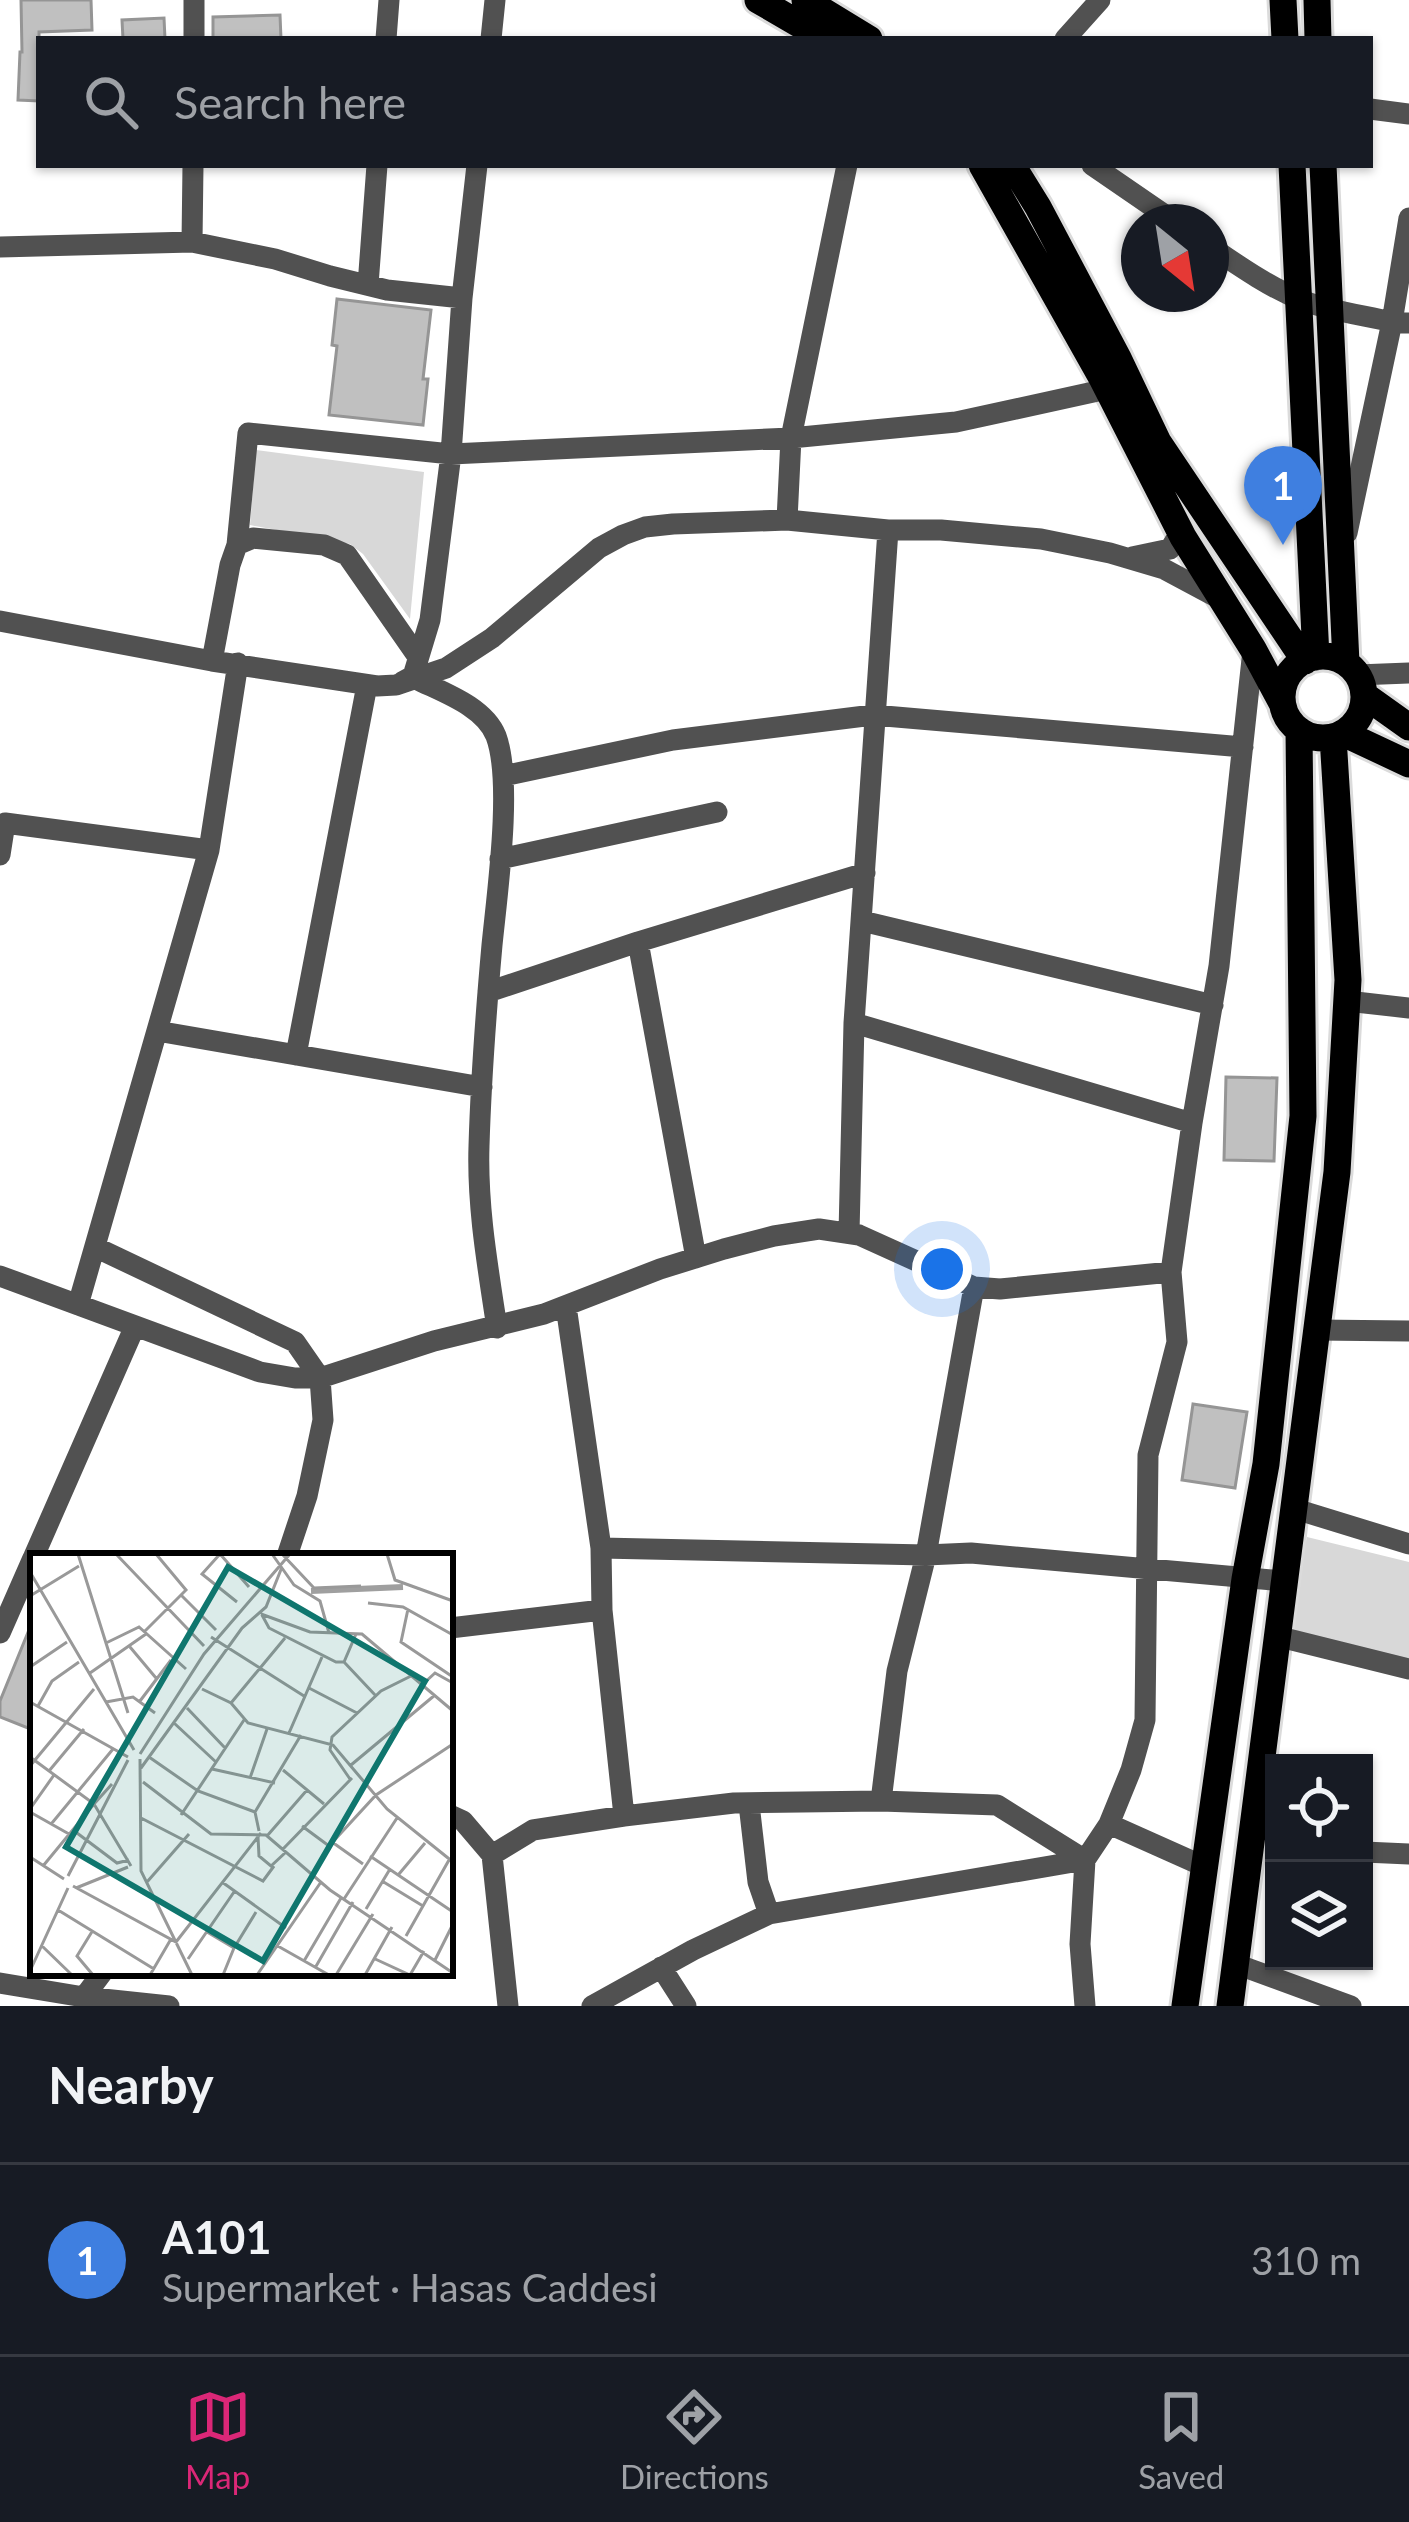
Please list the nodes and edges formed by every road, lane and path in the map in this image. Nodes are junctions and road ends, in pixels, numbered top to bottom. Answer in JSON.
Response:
{"nodes":[{"id":1,"x":194,"y":0,"type":"edge"},
{"id":2,"x":389,"y":0,"type":"edge"},
{"id":3,"x":496,"y":0,"type":"edge"},
{"id":4,"x":758,"y":0,"type":"edge"},
{"id":5,"x":805,"y":0,"type":"edge"},
{"id":6,"x":1100,"y":0,"type":"edge"},
{"id":7,"x":1283,"y":0,"type":"edge"},
{"id":8,"x":1317,"y":0,"type":"edge"},
{"id":9,"x":194,"y":36,"type":"edge"},
{"id":10,"x":386,"y":36,"type":"edge"},
{"id":11,"x":491,"y":36,"type":"edge"},
{"id":12,"x":819,"y":36,"type":"edge"},
{"id":13,"x":864,"y":36,"type":"edge"},
{"id":14,"x":1068,"y":36,"type":"edge"},
{"id":15,"x":1285,"y":36,"type":"edge"},
{"id":16,"x":1318,"y":36,"type":"edge"},
{"id":17,"x":1373,"y":109,"type":"edge"},
{"id":18,"x":1409,"y":113,"type":"edge"},
{"id":19,"x":193,"y":168,"type":"edge"},
{"id":20,"x":377,"y":168,"type":"edge"},
{"id":21,"x":477,"y":168,"type":"edge"},
{"id":22,"x":846,"y":168,"type":"edge"},
{"id":23,"x":984,"y":168,"type":"edge"},
{"id":24,"x":1014,"y":168,"type":"edge"},
{"id":25,"x":1096,"y":168,"type":"edge"},
{"id":26,"x":1292,"y":168,"type":"edge"},
{"id":27,"x":1323,"y":168,"type":"edge"},
{"id":28,"x":1149,"y":204,"type":"edge"},
{"id":29,"x":1409,"y":218,"type":"edge"},
{"id":30,"x":192,"y":242,"type":"junction"},
{"id":31,"x":0,"y":247,"type":"edge"},
{"id":32,"x":1229,"y":259,"type":"edge"},
{"id":33,"x":368,"y":285,"type":"junction"},
{"id":34,"x":462,"y":298,"type":"junction"},
{"id":35,"x":1298,"y":299,"type":"junction"},
{"id":36,"x":1330,"y":309,"type":"junction"},
{"id":37,"x":1401,"y":322,"type":"edge"},
{"id":38,"x":1108,"y":388,"type":"junction"},
{"id":39,"x":790,"y":438,"type":"junction"},
{"id":40,"x":451,"y":454,"type":"junction"},
{"id":41,"x":788,"y":520,"type":"junction"},
{"id":42,"x":1175,"y":522,"type":"junction"},
{"id":43,"x":888,"y":530,"type":"junction"},
{"id":44,"x":237,"y":544,"type":"junction"},
{"id":45,"x":1126,"y":558,"type":"junction"},
{"id":46,"x":1341,"y":560,"type":"junction"},
{"id":47,"x":1222,"y":600,"type":"junction"},
{"id":48,"x":0,"y":621,"type":"edge"},
{"id":49,"x":1253,"y":649,"type":"junction"},
{"id":50,"x":1310,"y":659,"type":"junction"},
{"id":51,"x":212,"y":661,"type":"junction"},
{"id":52,"x":238,"y":663,"type":"junction"},
{"id":53,"x":1409,"y":673,"type":"edge"},
{"id":54,"x":410,"y":674,"type":"junction"},
{"id":55,"x":1356,"y":678,"type":"junction"},
{"id":56,"x":367,"y":685,"type":"junction"},
{"id":57,"x":1282,"y":703,"type":"junction"},
{"id":58,"x":874,"y":715,"type":"junction"},
{"id":59,"x":1409,"y":727,"type":"edge"},
{"id":60,"x":1299,"y":730,"type":"junction"},
{"id":61,"x":1338,"y":735,"type":"junction"},
{"id":62,"x":1243,"y":746,"type":"junction"},
{"id":63,"x":1409,"y":764,"type":"edge"},
{"id":64,"x":502,"y":776,"type":"junction"},
{"id":65,"x":717,"y":812,"type":"dead end"},
{"id":66,"x":209,"y":850,"type":"junction"},
{"id":67,"x":0,"y":853,"type":"edge"},
{"id":68,"x":500,"y":859,"type":"junction"},
{"id":69,"x":866,"y":873,"type":"junction"},
{"id":70,"x":862,"y":921,"type":"junction"},
{"id":71,"x":638,"y":942,"type":"junction"},
{"id":72,"x":488,"y":992,"type":"junction"},
{"id":73,"x":1347,"y":1001,"type":"junction"},
{"id":74,"x":1213,"y":1005,"type":"junction"},
{"id":75,"x":1409,"y":1008,"type":"edge"},
{"id":76,"x":854,"y":1023,"type":"junction"},
{"id":77,"x":158,"y":1031,"type":"junction"},
{"id":78,"x":296,"y":1055,"type":"junction"},
{"id":79,"x":482,"y":1087,"type":"junction"},
{"id":80,"x":1192,"y":1123,"type":"junction"},
{"id":81,"x":849,"y":1233,"type":"junction"},
{"id":82,"x":95,"y":1247,"type":"junction"},
{"id":83,"x":696,"y":1258,"type":"junction"},
{"id":84,"x":1171,"y":1272,"type":"junction"},
{"id":85,"x":0,"y":1276,"type":"edge"},
{"id":86,"x":974,"y":1287,"type":"junction"},
{"id":87,"x":78,"y":1306,"type":"junction"},
{"id":88,"x":566,"y":1306,"type":"junction"},
{"id":89,"x":135,"y":1326,"type":"junction"},
{"id":90,"x":497,"y":1328,"type":"junction"},
{"id":91,"x":1316,"y":1330,"type":"junction"},
{"id":92,"x":1409,"y":1331,"type":"edge"},
{"id":93,"x":320,"y":1378,"type":"junction"},
{"id":94,"x":1292,"y":1508,"type":"junction"},
{"id":95,"x":1409,"y":1544,"type":"edge"},
{"id":96,"x":601,"y":1548,"type":"junction"},
{"id":97,"x":35,"y":1553,"type":"edge"},
{"id":98,"x":288,"y":1553,"type":"edge"},
{"id":99,"x":926,"y":1555,"type":"junction"},
{"id":100,"x":30,"y":1564,"type":"edge"},
{"id":101,"x":1148,"y":1569,"type":"junction"},
{"id":102,"x":1245,"y":1579,"type":"junction"},
{"id":103,"x":1283,"y":1581,"type":"junction"},
{"id":104,"x":602,"y":1610,"type":"junction"},
{"id":105,"x":453,"y":1628,"type":"edge"},
{"id":106,"x":0,"y":1634,"type":"edge"},
{"id":107,"x":1276,"y":1636,"type":"junction"},
{"id":108,"x":1409,"y":1669,"type":"edge"},
{"id":109,"x":881,"y":1801,"type":"junction"},
{"id":110,"x":749,"y":1804,"type":"junction"},
{"id":111,"x":453,"y":1816,"type":"edge"},
{"id":112,"x":624,"y":1816,"type":"junction"},
{"id":113,"x":1108,"y":1824,"type":"junction"},
{"id":114,"x":1262,"y":1848,"type":"edge"},
{"id":115,"x":1373,"y":1852,"type":"edge"},
{"id":116,"x":1409,"y":1854,"type":"edge"},
{"id":117,"x":492,"y":1855,"type":"junction"},
{"id":118,"x":1084,"y":1860,"type":"junction"},
{"id":119,"x":1203,"y":1866,"type":"junction"},
{"id":120,"x":769,"y":1914,"type":"junction"},
{"id":121,"x":1236,"y":1964,"type":"junction"},
{"id":122,"x":661,"y":1967,"type":"junction"},
{"id":123,"x":100,"y":1976,"type":"edge"},
{"id":124,"x":0,"y":1983,"type":"edge"},
{"id":125,"x":84,"y":1997,"type":"junction"},
{"id":126,"x":169,"y":2006,"type":"edge"},
{"id":127,"x":508,"y":2006,"type":"edge"},
{"id":128,"x":592,"y":2006,"type":"edge"},
{"id":129,"x":686,"y":2006,"type":"edge"},
{"id":130,"x":1085,"y":2006,"type":"edge"},
{"id":131,"x":1185,"y":2006,"type":"edge"},
{"id":132,"x":1230,"y":2006,"type":"edge"},
{"id":133,"x":1351,"y":2006,"type":"edge"}],
"edges":[{"from":1,"to":9,"type":"street"},
{"from":2,"to":10,"type":"street"},
{"from":3,"to":11,"type":"street"},
{"from":4,"to":12,"type":"main road"},
{"from":5,"to":13,"type":"main road"},
{"from":6,"to":14,"type":"street"},
{"from":7,"to":15,"type":"main road"},
{"from":8,"to":16,"type":"main road"},
{"from":17,"to":18,"type":"street"},
{"from":19,"to":30,"type":"street"},
{"from":20,"to":33,"type":"street"},
{"from":21,"to":34,"type":"street"},
{"from":22,"to":39,"type":"street"},
{"from":23,"to":38,"type":"main road"},
{"from":24,"to":50,"type":"main road"},
{"from":25,"to":28,"type":"street"},
{"from":26,"to":35,"type":"main road"},
{"from":27,"to":36,"type":"main road"},
{"from":29,"to":37,"type":"street"},
{"from":30,"to":31,"type":"street"},
{"from":30,"to":33,"type":"street"},
{"from":32,"to":35,"type":"street"},
{"from":33,"to":34,"type":"street"},
{"from":34,"to":40,"type":"street"},
{"from":35,"to":36,"type":"street"},
{"from":35,"to":50,"type":"main road"},
{"from":36,"to":37,"type":"street"},
{"from":36,"to":46,"type":"main road"},
{"from":37,"to":46,"type":"street"},
{"from":38,"to":39,"type":"street"},
{"from":38,"to":42,"type":"main road"},
{"from":39,"to":40,"type":"street"},
{"from":39,"to":41,"type":"street"},
{"from":40,"to":44,"type":"street"},
{"from":40,"to":54,"type":"street"},
{"from":41,"to":43,"type":"street"},
{"from":41,"to":54,"type":"street"},
{"from":42,"to":45,"type":"street"},
{"from":42,"to":47,"type":"main road"},
{"from":43,"to":45,"type":"street"},
{"from":43,"to":58,"type":"street"},
{"from":44,"to":51,"type":"street"},
{"from":44,"to":54,"type":"street"},
{"from":45,"to":47,"type":"street"},
{"from":46,"to":55,"type":"main road"},
{"from":47,"to":49,"type":"main road"},
{"from":48,"to":51,"type":"street"},
{"from":49,"to":57,"type":"main road"},
{"from":49,"to":62,"type":"street"},
{"from":50,"to":55,"type":"main road"},
{"from":50,"to":57,"type":"main road"},
{"from":51,"to":52,"type":"street"},
{"from":52,"to":56,"type":"street"},
{"from":52,"to":66,"type":"street"},
{"from":53,"to":55,"type":"street"},
{"from":54,"to":56,"type":"street"},
{"from":54,"to":64,"type":"street"},
{"from":55,"to":59,"type":"main road"},
{"from":55,"to":61,"type":"main road"},
{"from":56,"to":78,"type":"street"},
{"from":57,"to":60,"type":"main road"},
{"from":58,"to":62,"type":"street"},
{"from":58,"to":64,"type":"street"},
{"from":58,"to":69,"type":"street"},
{"from":60,"to":61,"type":"main road"},
{"from":60,"to":102,"type":"main road"},
{"from":61,"to":63,"type":"main road"},
{"from":61,"to":73,"type":"main road"},
{"from":62,"to":74,"type":"street"},
{"from":64,"to":68,"type":"street"},
{"from":65,"to":68,"type":"street"},
{"from":66,"to":67,"type":"street"},
{"from":66,"to":77,"type":"street"},
{"from":68,"to":72,"type":"street"},
{"from":69,"to":70,"type":"street"},
{"from":69,"to":71,"type":"street"},
{"from":70,"to":74,"type":"street"},
{"from":70,"to":76,"type":"street"},
{"from":71,"to":72,"type":"street"},
{"from":71,"to":83,"type":"street"},
{"from":72,"to":79,"type":"street"},
{"from":73,"to":75,"type":"street"},
{"from":73,"to":91,"type":"main road"},
{"from":74,"to":80,"type":"street"},
{"from":76,"to":80,"type":"street"},
{"from":76,"to":81,"type":"street"},
{"from":77,"to":78,"type":"street"},
{"from":77,"to":82,"type":"street"},
{"from":78,"to":79,"type":"street"},
{"from":79,"to":90,"type":"street"},
{"from":80,"to":84,"type":"street"},
{"from":81,"to":83,"type":"street"},
{"from":81,"to":86,"type":"street"},
{"from":82,"to":87,"type":"street"},
{"from":82,"to":93,"type":"street"},
{"from":83,"to":88,"type":"street"},
{"from":84,"to":86,"type":"street"},
{"from":84,"to":101,"type":"street"},
{"from":85,"to":87,"type":"street"},
{"from":86,"to":99,"type":"street"},
{"from":87,"to":89,"type":"street"},
{"from":88,"to":90,"type":"street"},
{"from":88,"to":96,"type":"street"},
{"from":89,"to":93,"type":"street"},
{"from":89,"to":97,"type":"street"},
{"from":90,"to":93,"type":"street"},
{"from":91,"to":92,"type":"street"},
{"from":91,"to":94,"type":"main road"},
{"from":93,"to":98,"type":"street"},
{"from":94,"to":95,"type":"street"},
{"from":94,"to":103,"type":"main road"},
{"from":96,"to":99,"type":"street"},
{"from":96,"to":104,"type":"street"},
{"from":99,"to":101,"type":"street"},
{"from":99,"to":109,"type":"street"},
{"from":100,"to":106,"type":"street"},
{"from":101,"to":102,"type":"street"},
{"from":101,"to":113,"type":"street"},
{"from":102,"to":103,"type":"street"},
{"from":102,"to":119,"type":"main road"},
{"from":103,"to":107,"type":"main road"},
{"from":104,"to":105,"type":"street"},
{"from":104,"to":112,"type":"street"},
{"from":107,"to":108,"type":"street"},
{"from":107,"to":114,"type":"main road"},
{"from":109,"to":110,"type":"street"},
{"from":109,"to":118,"type":"street"},
{"from":110,"to":112,"type":"street"},
{"from":110,"to":120,"type":"street"},
{"from":111,"to":117,"type":"street"},
{"from":112,"to":117,"type":"street"},
{"from":113,"to":118,"type":"street"},
{"from":113,"to":119,"type":"street"},
{"from":114,"to":121,"type":"main road"},
{"from":115,"to":116,"type":"street"},
{"from":117,"to":127,"type":"street"},
{"from":118,"to":120,"type":"street"},
{"from":118,"to":130,"type":"street"},
{"from":119,"to":131,"type":"main road"},
{"from":120,"to":122,"type":"street"},
{"from":121,"to":132,"type":"main road"},
{"from":121,"to":133,"type":"street"},
{"from":122,"to":128,"type":"street"},
{"from":122,"to":129,"type":"street"},
{"from":123,"to":125,"type":"street"},
{"from":124,"to":125,"type":"street"},
{"from":125,"to":126,"type":"street"}]}
